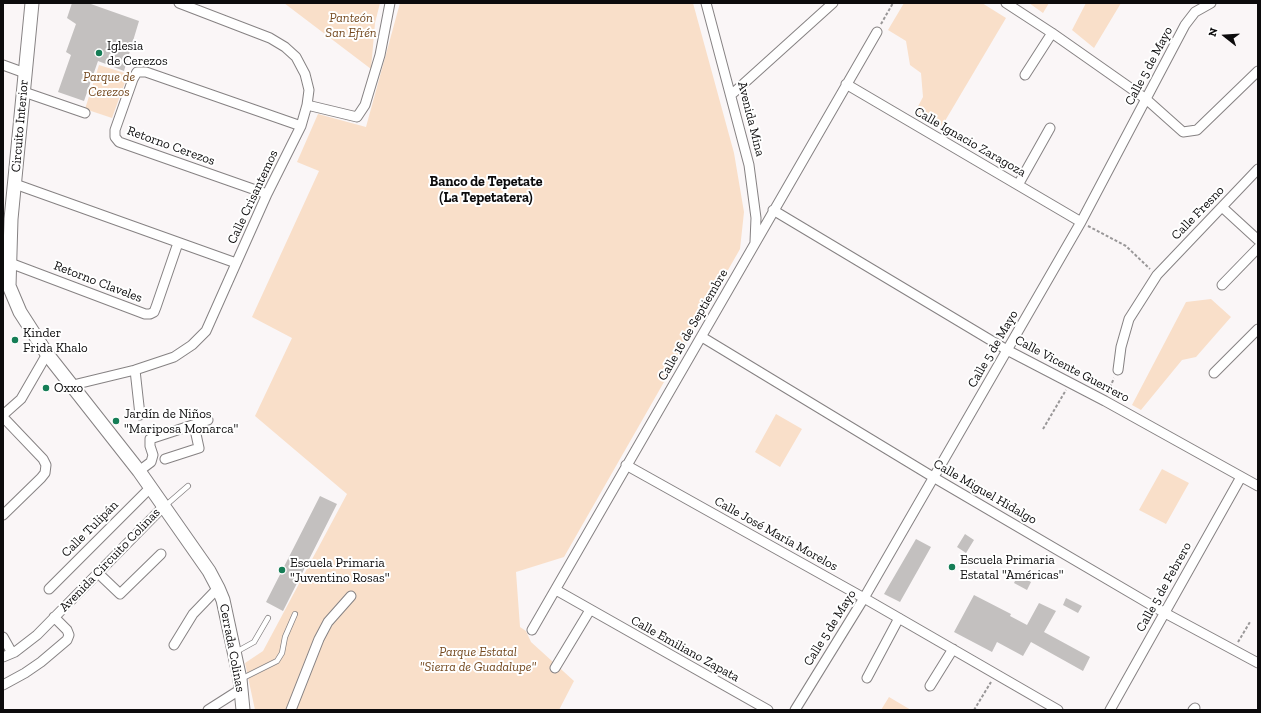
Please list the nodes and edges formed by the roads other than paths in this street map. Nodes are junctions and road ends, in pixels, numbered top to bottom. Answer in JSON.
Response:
{"nodes":[{"id":1,"x":32,"y":3,"type":"edge"},
{"id":2,"x":179,"y":3,"type":"edge"},
{"id":3,"x":390,"y":3,"type":"edge"},
{"id":4,"x":706,"y":3,"type":"edge"},
{"id":5,"x":833,"y":3,"type":"edge"},
{"id":6,"x":1006,"y":3,"type":"edge"},
{"id":7,"x":1211,"y":3,"type":"edge"},
{"id":8,"x":877,"y":32,"type":"road end"},
{"id":9,"x":1052,"y":33,"type":"junction"},
{"id":10,"x":3,"y":65,"type":"edge"},
{"id":11,"x":1258,"y":71,"type":"edge"},
{"id":12,"x":25,"y":73,"type":"junction"},
{"id":13,"x":1025,"y":75,"type":"dead end"},
{"id":14,"x":846,"y":84,"type":"junction"},
{"id":15,"x":24,"y":92,"type":"junction"},
{"id":16,"x":731,"y":95,"type":"junction"},
{"id":17,"x":1146,"y":99,"type":"junction"},
{"id":18,"x":307,"y":105,"type":"junction"},
{"id":19,"x":85,"y":113,"type":"dead end"},
{"id":20,"x":301,"y":126,"type":"junction"},
{"id":21,"x":1050,"y":128,"type":"dead end"},
{"id":22,"x":1258,"y":169,"type":"edge"},
{"id":23,"x":15,"y":184,"type":"junction"},
{"id":24,"x":1018,"y":185,"type":"junction"},
{"id":25,"x":267,"y":194,"type":"junction"},
{"id":26,"x":1222,"y":206,"type":"junction"},
{"id":27,"x":773,"y":210,"type":"junction"},
{"id":28,"x":7,"y":218,"type":"edge"},
{"id":29,"x":1081,"y":222,"type":"junction"},
{"id":30,"x":1258,"y":240,"type":"edge"},
{"id":31,"x":178,"y":243,"type":"junction"},
{"id":32,"x":755,"y":244,"type":"junction"},
{"id":33,"x":1258,"y":248,"type":"edge"},
{"id":34,"x":10,"y":263,"type":"junction"},
{"id":35,"x":236,"y":263,"type":"junction"},
{"id":36,"x":1222,"y":284,"type":"dead end"},
{"id":37,"x":8,"y":293,"type":"edge"},
{"id":38,"x":1258,"y":329,"type":"edge"},
{"id":39,"x":702,"y":337,"type":"junction"},
{"id":40,"x":1007,"y":350,"type":"junction"},
{"id":41,"x":47,"y":354,"type":"junction"},
{"id":42,"x":134,"y":370,"type":"junction"},
{"id":43,"x":1118,"y":370,"type":"road end"},
{"id":44,"x":1214,"y":373,"type":"dead end"},
{"id":45,"x":73,"y":385,"type":"junction"},
{"id":46,"x":140,"y":415,"type":"dead end"},
{"id":47,"x":3,"y":416,"type":"edge"},
{"id":48,"x":208,"y":420,"type":"dead end"},
{"id":49,"x":194,"y":425,"type":"junction"},
{"id":50,"x":165,"y":459,"type":"dead end"},
{"id":51,"x":626,"y":465,"type":"junction"},
{"id":52,"x":139,"y":471,"type":"junction"},
{"id":53,"x":933,"y":477,"type":"junction"},
{"id":54,"x":1241,"y":477,"type":"junction"},
{"id":55,"x":188,"y":486,"type":"dead end"},
{"id":56,"x":1258,"y":486,"type":"edge"},
{"id":57,"x":150,"y":488,"type":"junction"},
{"id":58,"x":163,"y":507,"type":"junction"},
{"id":59,"x":3,"y":515,"type":"edge"},
{"id":60,"x":161,"y":554,"type":"dead end"},
{"id":61,"x":98,"y":573,"type":"junction"},
{"id":62,"x":218,"y":588,"type":"junction"},
{"id":63,"x":49,"y":589,"type":"dead end"},
{"id":64,"x":556,"y":590,"type":"junction"},
{"id":65,"x":351,"y":596,"type":"dead end"},
{"id":66,"x":864,"y":598,"type":"junction"},
{"id":67,"x":590,"y":610,"type":"junction"},
{"id":68,"x":1165,"y":613,"type":"junction"},
{"id":69,"x":295,"y":614,"type":"dead end"},
{"id":70,"x":54,"y":617,"type":"junction"},
{"id":71,"x":268,"y":618,"type":"dead end"},
{"id":72,"x":899,"y":618,"type":"junction"},
{"id":73,"x":532,"y":630,"type":"dead end"},
{"id":74,"x":3,"y":637,"type":"edge"},
{"id":75,"x":174,"y":645,"type":"dead end"},
{"id":76,"x":953,"y":649,"type":"junction"},
{"id":77,"x":12,"y":653,"type":"junction"},
{"id":78,"x":234,"y":653,"type":"junction"},
{"id":79,"x":3,"y":658,"type":"edge"},
{"id":80,"x":1258,"y":663,"type":"edge"},
{"id":81,"x":555,"y":668,"type":"dead end"},
{"id":82,"x":867,"y":678,"type":"dead end"},
{"id":83,"x":240,"y":684,"type":"junction"},
{"id":84,"x":3,"y":685,"type":"edge"},
{"id":85,"x":930,"y":686,"type":"dead end"},
{"id":86,"x":208,"y":710,"type":"edge"},
{"id":87,"x":243,"y":710,"type":"edge"},
{"id":88,"x":291,"y":710,"type":"edge"},
{"id":89,"x":768,"y":710,"type":"edge"},
{"id":90,"x":795,"y":710,"type":"edge"},
{"id":91,"x":1058,"y":710,"type":"edge"},
{"id":92,"x":1110,"y":710,"type":"edge"}],
"edges":[{"from":1,"to":12,"type":"main road","name":"Circuito Interior"},
{"from":2,"to":18,"type":"street","name":"Calle Crisantemos"},
{"from":3,"to":18,"type":"street"},
{"from":4,"to":16,"type":"street","name":"Avenida Mina"},
{"from":5,"to":16,"type":"street"},
{"from":6,"to":9,"type":"street"},
{"from":7,"to":17,"type":"street","name":"Calle 5 de Mayo"},
{"from":8,"to":14,"type":"street","name":"Calle 16 de Septiembre"},
{"from":9,"to":13,"type":"street"},
{"from":9,"to":17,"type":"street"},
{"from":10,"to":12,"type":"street"},
{"from":11,"to":17,"type":"street"},
{"from":12,"to":15,"type":"main road","name":"Circuito Interior"},
{"from":14,"to":24,"type":"street","name":"Calle Ignacio Zaragoza"},
{"from":14,"to":27,"type":"street","name":"Calle 16 de Septiembre"},
{"from":15,"to":19,"type":"street"},
{"from":15,"to":23,"type":"main road","name":"Circuito Interior"},
{"from":16,"to":32,"type":"street","name":"Avenida Mina"},
{"from":17,"to":29,"type":"street","name":"Calle 5 de Mayo"},
{"from":18,"to":20,"type":"street","name":"Calle Crisantemos"},
{"from":20,"to":25,"type":"street","name":"Calle Crisantemos"},
{"from":20,"to":25,"type":"street","name":"Retorno Cerezos"},
{"from":21,"to":24,"type":"street"},
{"from":22,"to":26,"type":"street","name":"Calle Fresno"},
{"from":23,"to":28,"type":"main road","name":"Circuito Interior"},
{"from":23,"to":31,"type":"street"},
{"from":24,"to":29,"type":"street","name":"Calle Ignacio Zaragoza"},
{"from":25,"to":35,"type":"street","name":"Calle Crisantemos"},
{"from":26,"to":30,"type":"street"},
{"from":26,"to":43,"type":"street","name":"Calle Fresno"},
{"from":27,"to":32,"type":"street","name":"Calle 16 de Septiembre"},
{"from":27,"to":40,"type":"street","name":"Calle Vicente Guerrero"},
{"from":28,"to":34,"type":"main road","name":"Circuito Interior"},
{"from":29,"to":40,"type":"street","name":"Calle 5 de Mayo"},
{"from":31,"to":34,"type":"street","name":"Retorno Claveles"},
{"from":31,"to":35,"type":"street"},
{"from":32,"to":39,"type":"street","name":"Calle 16 de Septiembre"},
{"from":33,"to":36,"type":"street"},
{"from":34,"to":37,"type":"main road","name":"Circuito Interior"},
{"from":35,"to":42,"type":"street","name":"Calle Crisantemos"},
{"from":37,"to":41,"type":"main road","name":"Circuito Interior"},
{"from":38,"to":44,"type":"street"},
{"from":39,"to":51,"type":"street","name":"Calle 16 de Septiembre"},
{"from":39,"to":53,"type":"street","name":"Calle Miguel Hidalgo"},
{"from":40,"to":53,"type":"street","name":"Calle 5 de Mayo"},
{"from":40,"to":54,"type":"street","name":"Calle Vicente Guerrero"},
{"from":41,"to":45,"type":"main road","name":"Avenida Circuito Colinas"},
{"from":41,"to":47,"type":"street"},
{"from":42,"to":45,"type":"street","name":"Calle Crisantemos"},
{"from":42,"to":46,"type":"street"},
{"from":45,"to":52,"type":"main road","name":"Avenida Circuito Colinas"},
{"from":47,"to":59,"type":"street"},
{"from":48,"to":49,"type":"street"},
{"from":49,"to":50,"type":"street"},
{"from":49,"to":52,"type":"street"},
{"from":51,"to":64,"type":"street","name":"Calle 16 de Septiembre"},
{"from":51,"to":66,"type":"street","name":"Calle José María Morelos"},
{"from":52,"to":57,"type":"main road","name":"Avenida Circuito Colinas"},
{"from":53,"to":66,"type":"street","name":"Calle 5 de Mayo"},
{"from":53,"to":68,"type":"street","name":"Calle Miguel Hidalgo"},
{"from":54,"to":56,"type":"street","name":"Calle Vicente Guerrero"},
{"from":54,"to":68,"type":"street","name":"Calle 5 de Febrero"},
{"from":55,"to":58,"type":"lane"},
{"from":57,"to":58,"type":"main road","name":"Avenida Circuito Colinas"},
{"from":57,"to":63,"type":"street","name":"Calle Tulipán"},
{"from":58,"to":61,"type":"street","name":"Avenida Circuito Colinas"},
{"from":58,"to":62,"type":"main road","name":"Cerrada Colinas"},
{"from":60,"to":61,"type":"street"},
{"from":61,"to":70,"type":"street","name":"Avenida Circuito Colinas"},
{"from":62,"to":75,"type":"street"},
{"from":62,"to":78,"type":"main road","name":"Cerrada Colinas"},
{"from":64,"to":67,"type":"street","name":"Calle Emiliano Zapata"},
{"from":64,"to":73,"type":"street","name":"Calle 16 de Septiembre"},
{"from":65,"to":88,"type":"street"},
{"from":66,"to":72,"type":"street","name":"Calle José María Morelos"},
{"from":66,"to":90,"type":"street","name":"Calle 5 de Mayo"},
{"from":67,"to":81,"type":"street"},
{"from":67,"to":89,"type":"street","name":"Calle Emiliano Zapata"},
{"from":68,"to":80,"type":"street","name":"Calle Miguel Hidalgo"},
{"from":68,"to":92,"type":"street","name":"Calle 5 de Febrero"},
{"from":69,"to":83,"type":"lane"},
{"from":70,"to":77,"type":"street","name":"Avenida Circuito Colinas"},
{"from":70,"to":84,"type":"street"},
{"from":71,"to":78,"type":"lane"},
{"from":72,"to":76,"type":"street","name":"Calle José María Morelos"},
{"from":72,"to":82,"type":"street"},
{"from":74,"to":77,"type":"street"},
{"from":76,"to":85,"type":"street"},
{"from":76,"to":91,"type":"street","name":"Calle José María Morelos"},
{"from":77,"to":79,"type":"street","name":"Avenida Circuito Colinas"},
{"from":78,"to":83,"type":"main road","name":"Cerrada Colinas"},
{"from":83,"to":86,"type":"street"},
{"from":83,"to":87,"type":"main road","name":"Cerrada Colinas"}]}
